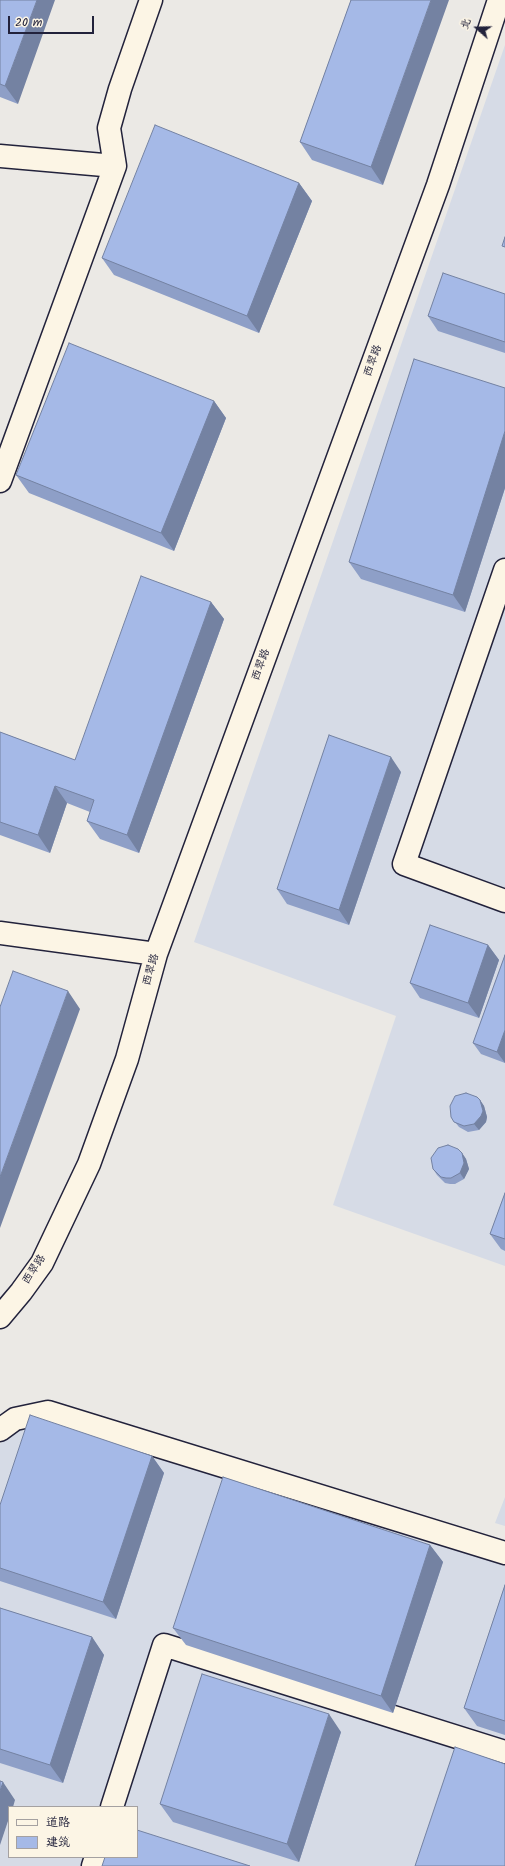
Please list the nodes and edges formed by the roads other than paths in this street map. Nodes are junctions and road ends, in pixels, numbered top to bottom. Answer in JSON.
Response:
{"nodes":[{"id":1,"x":151,"y":0,"type":"edge"},
{"id":2,"x":499,"y":0,"type":"edge"},
{"id":3,"x":0,"y":156,"type":"edge"},
{"id":4,"x":115,"y":166,"type":"junction"},
{"id":5,"x":0,"y":481,"type":"edge"},
{"id":6,"x":505,"y":570,"type":"edge"},
{"id":7,"x":505,"y":900,"type":"edge"},
{"id":8,"x":0,"y":933,"type":"edge"},
{"id":9,"x":156,"y":954,"type":"junction"},
{"id":10,"x":0,"y":1316,"type":"edge"},
{"id":11,"x":0,"y":1430,"type":"edge"},
{"id":12,"x":505,"y":1553,"type":"edge"},
{"id":13,"x":505,"y":1752,"type":"edge"},
{"id":14,"x":112,"y":1806,"type":"edge"}],
"edges":[{"from":1,"to":4,"type":"street"},
{"from":2,"to":9,"type":"street","name":"西翠路"},
{"from":3,"to":4,"type":"street"},
{"from":4,"to":5,"type":"street"},
{"from":6,"to":7,"type":"street"},
{"from":8,"to":9,"type":"street"},
{"from":9,"to":10,"type":"street","name":"西翠路"},
{"from":11,"to":12,"type":"street"},
{"from":13,"to":14,"type":"street"}]}
